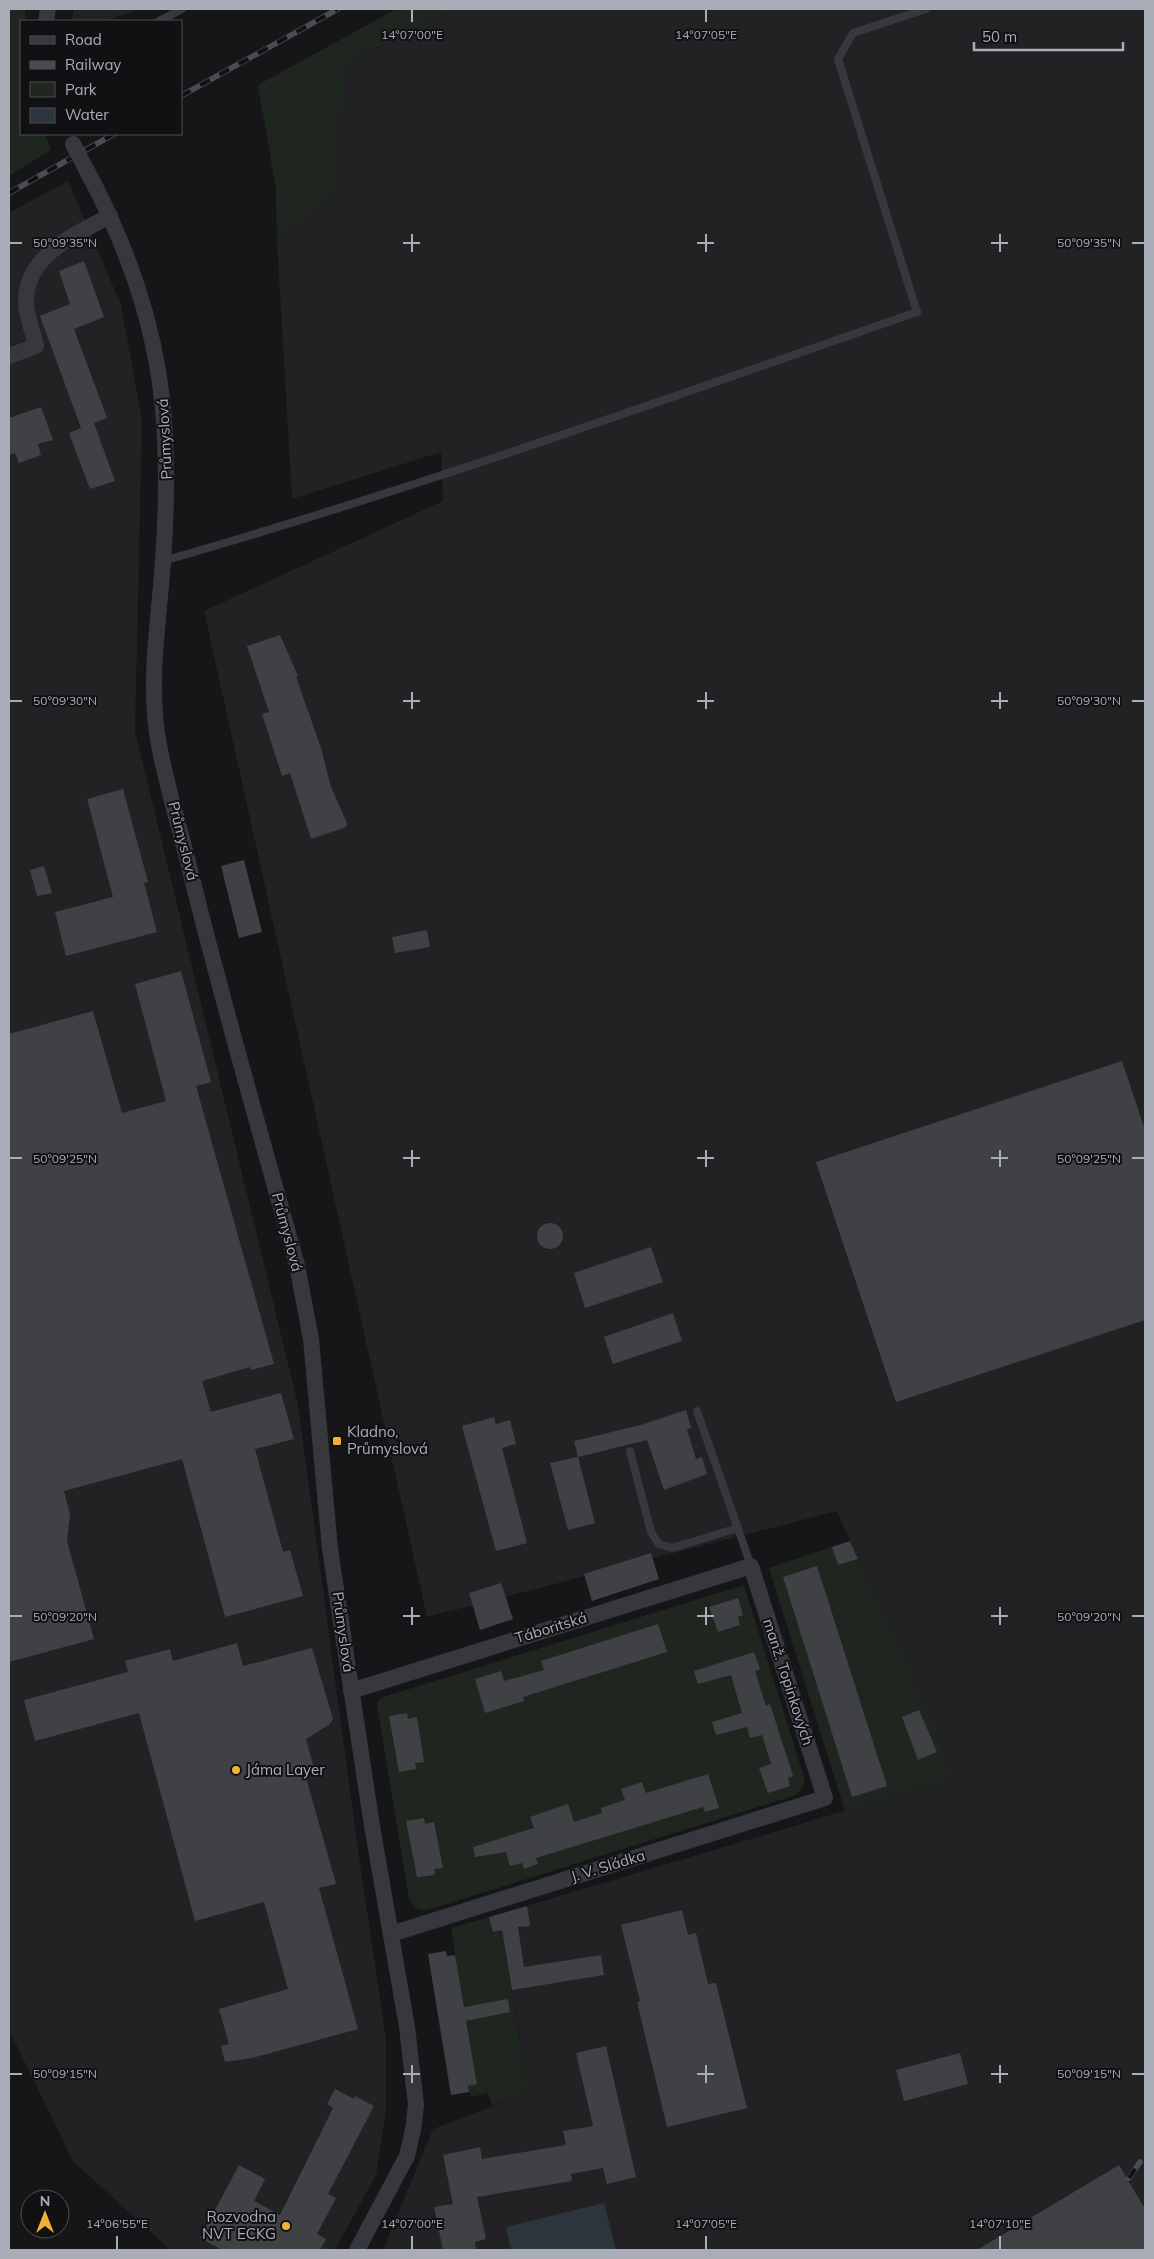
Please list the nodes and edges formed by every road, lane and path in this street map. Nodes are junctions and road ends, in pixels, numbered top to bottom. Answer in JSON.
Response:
{"nodes":[{"id":1,"x":182,"y":9,"type":"edge"},
{"id":2,"x":926,"y":9,"type":"edge"},
{"id":3,"x":161,"y":20,"type":"edge"},
{"id":4,"x":70,"y":139,"type":"edge"},
{"id":5,"x":110,"y":216,"type":"junction"},
{"id":6,"x":9,"y":356,"type":"edge"},
{"id":7,"x":163,"y":561,"type":"junction"},
{"id":8,"x":697,"y":1411,"type":"dead end"},
{"id":9,"x":630,"y":1451,"type":"dead end"},
{"id":10,"x":738,"y":1528,"type":"junction"},
{"id":11,"x":751,"y":1566,"type":"junction"},
{"id":12,"x":351,"y":1690,"type":"junction"},
{"id":13,"x":825,"y":1798,"type":"joint"},
{"id":14,"x":391,"y":1934,"type":"junction"},
{"id":15,"x":357,"y":2250,"type":"edge"}],
"edges":[{"from":1,"to":3,"type":"lane"},
{"from":2,"to":7,"type":"lane"},
{"from":4,"to":5,"type":"street","name":"Průmyslová","bridge":true},
{"from":5,"to":6,"type":"street"},
{"from":5,"to":7,"type":"street","name":"Průmyslová"},
{"from":7,"to":12,"type":"street","name":"Průmyslová"},
{"from":8,"to":10,"type":"lane"},
{"from":9,"to":10,"type":"lane"},
{"from":10,"to":11,"type":"lane"},
{"from":11,"to":12,"type":"street","name":"Táboritská"},
{"from":11,"to":13,"type":"street","name":"manž. Topinkových"},
{"from":12,"to":14,"type":"street","name":"Průmyslová"},
{"from":13,"to":14,"type":"street","name":"J. V. Sládka"},
{"from":14,"to":15,"type":"street","name":"Průmyslová"}]}
